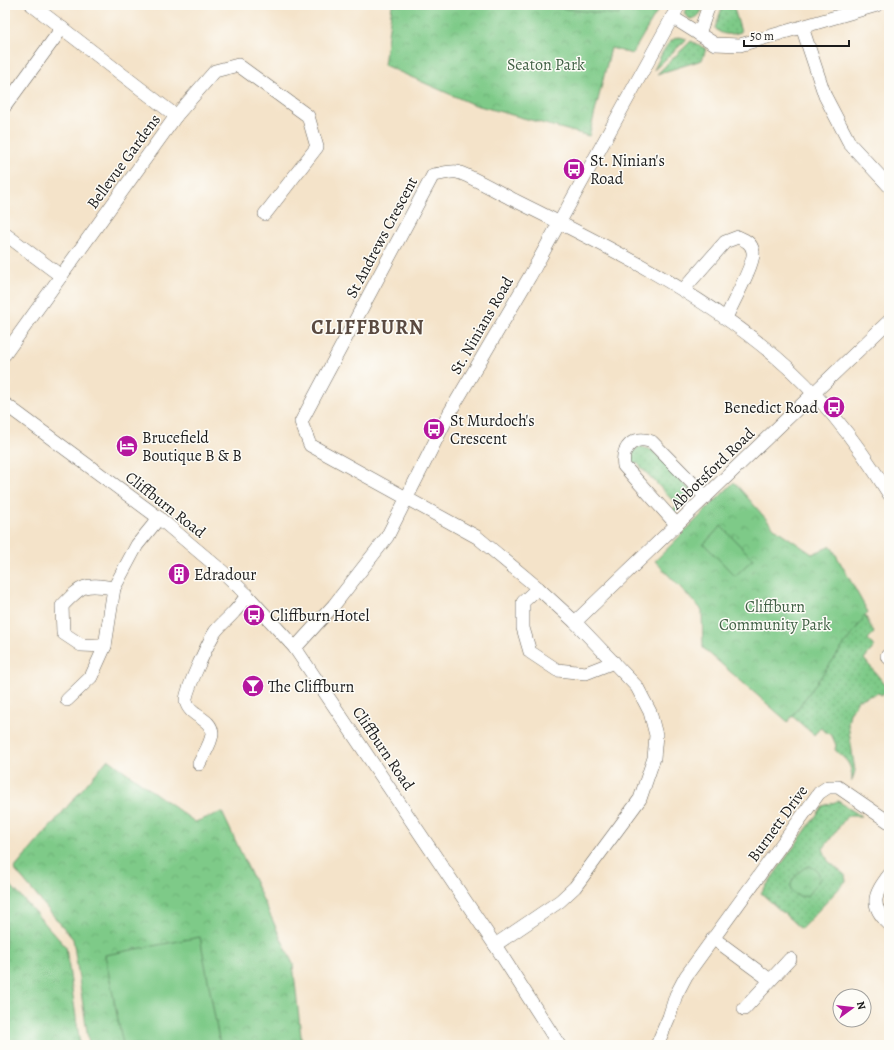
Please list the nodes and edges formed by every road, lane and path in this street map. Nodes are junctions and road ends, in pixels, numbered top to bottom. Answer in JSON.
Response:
{"nodes":[{"id":1,"x":32,"y":5,"type":"edge"},
{"id":2,"x":679,"y":5,"type":"edge"},
{"id":3,"x":709,"y":5,"type":"edge"},
{"id":4,"x":877,"y":5,"type":"edge"},
{"id":5,"x":672,"y":17,"type":"junction"},
{"id":6,"x":802,"y":27,"type":"junction"},
{"id":7,"x":62,"y":28,"type":"junction"},
{"id":8,"x":699,"y":34,"type":"junction"},
{"id":9,"x":5,"y":106,"type":"edge"},
{"id":10,"x":176,"y":116,"type":"junction"},
{"id":11,"x":889,"y":186,"type":"edge"},
{"id":12,"x":265,"y":214,"type":"dead end"},
{"id":13,"x":559,"y":222,"type":"junction"},
{"id":14,"x":5,"y":234,"type":"edge"},
{"id":15,"x":61,"y":276,"type":"junction"},
{"id":16,"x":683,"y":290,"type":"junction"},
{"id":17,"x":726,"y":318,"type":"junction"},
{"id":18,"x":889,"y":322,"type":"edge"},
{"id":19,"x":5,"y":354,"type":"edge"},
{"id":20,"x":814,"y":395,"type":"junction"},
{"id":21,"x":5,"y":404,"type":"edge"},
{"id":22,"x":889,"y":494,"type":"edge"},
{"id":23,"x":407,"y":498,"type":"junction"},
{"id":24,"x":706,"y":498,"type":"junction"},
{"id":25,"x":159,"y":518,"type":"junction"},
{"id":26,"x":677,"y":525,"type":"junction"},
{"id":27,"x":114,"y":588,"type":"junction"},
{"id":28,"x":538,"y":588,"type":"junction"},
{"id":29,"x":247,"y":595,"type":"junction"},
{"id":30,"x":575,"y":622,"type":"junction"},
{"id":31,"x":105,"y":646,"type":"junction"},
{"id":32,"x":295,"y":648,"type":"junction"},
{"id":33,"x":614,"y":662,"type":"junction"},
{"id":34,"x":67,"y":700,"type":"dead end"},
{"id":35,"x":199,"y":764,"type":"dead end"},
{"id":36,"x":889,"y":822,"type":"edge"},
{"id":37,"x":889,"y":875,"type":"edge"},
{"id":38,"x":889,"y":924,"type":"edge"},
{"id":39,"x":713,"y":938,"type":"junction"},
{"id":40,"x":495,"y":945,"type":"junction"},
{"id":41,"x":790,"y":959,"type":"dead end"},
{"id":42,"x":770,"y":980,"type":"junction"},
{"id":43,"x":744,"y":1009,"type":"dead end"},
{"id":44,"x":559,"y":1045,"type":"edge"},
{"id":45,"x":657,"y":1045,"type":"edge"}],
"edges":[{"from":1,"to":7,"type":"street","name":"Bellevue Gardens"},
{"from":2,"to":5,"type":"street","name":"St. Ninians Road"},
{"from":3,"to":8,"type":"street"},
{"from":4,"to":6,"type":"street"},
{"from":5,"to":8,"type":"street"},
{"from":5,"to":13,"type":"street","name":"St. Ninians Road"},
{"from":6,"to":8,"type":"street"},
{"from":6,"to":11,"type":"street"},
{"from":7,"to":9,"type":"street"},
{"from":7,"to":10,"type":"street","name":"Bellevue Gardens"},
{"from":10,"to":12,"type":"street"},
{"from":10,"to":15,"type":"street","name":"Bellevue Gardens"},
{"from":13,"to":16,"type":"street"},
{"from":13,"to":23,"type":"street","name":"St. Ninians Road"},
{"from":13,"to":23,"type":"street","name":"St Andrews Crescent"},
{"from":14,"to":15,"type":"street"},
{"from":15,"to":19,"type":"street","name":"Bellevue Gardens"},
{"from":16,"to":17,"type":"street"},
{"from":16,"to":17,"type":"street"},
{"from":17,"to":20,"type":"street"},
{"from":18,"to":20,"type":"street","name":"Abbotsford Road"},
{"from":20,"to":22,"type":"street"},
{"from":20,"to":24,"type":"street","name":"Abbotsford Road"},
{"from":21,"to":25,"type":"street","name":"Cliffburn Road"},
{"from":23,"to":28,"type":"street"},
{"from":23,"to":32,"type":"street","name":"St. Ninians Road"},
{"from":24,"to":26,"type":"street","name":"Abbotsford Road"},
{"from":24,"to":26,"type":"street"},
{"from":25,"to":27,"type":"street"},
{"from":25,"to":29,"type":"street","name":"Cliffburn Road"},
{"from":26,"to":30,"type":"street","name":"Abbotsford Road"},
{"from":27,"to":31,"type":"street"},
{"from":27,"to":31,"type":"street"},
{"from":28,"to":30,"type":"street"},
{"from":28,"to":33,"type":"street"},
{"from":29,"to":32,"type":"street","name":"Cliffburn Road"},
{"from":29,"to":35,"type":"street"},
{"from":30,"to":33,"type":"street"},
{"from":31,"to":34,"type":"street"},
{"from":32,"to":40,"type":"street","name":"Cliffburn Road"},
{"from":33,"to":40,"type":"street"},
{"from":36,"to":39,"type":"street","name":"Burnett Drive"},
{"from":37,"to":38,"type":"street"},
{"from":39,"to":42,"type":"street"},
{"from":39,"to":45,"type":"street","name":"Burnett Drive"},
{"from":40,"to":44,"type":"street","name":"Cliffburn Road"},
{"from":41,"to":42,"type":"street"},
{"from":42,"to":43,"type":"street"}]}
